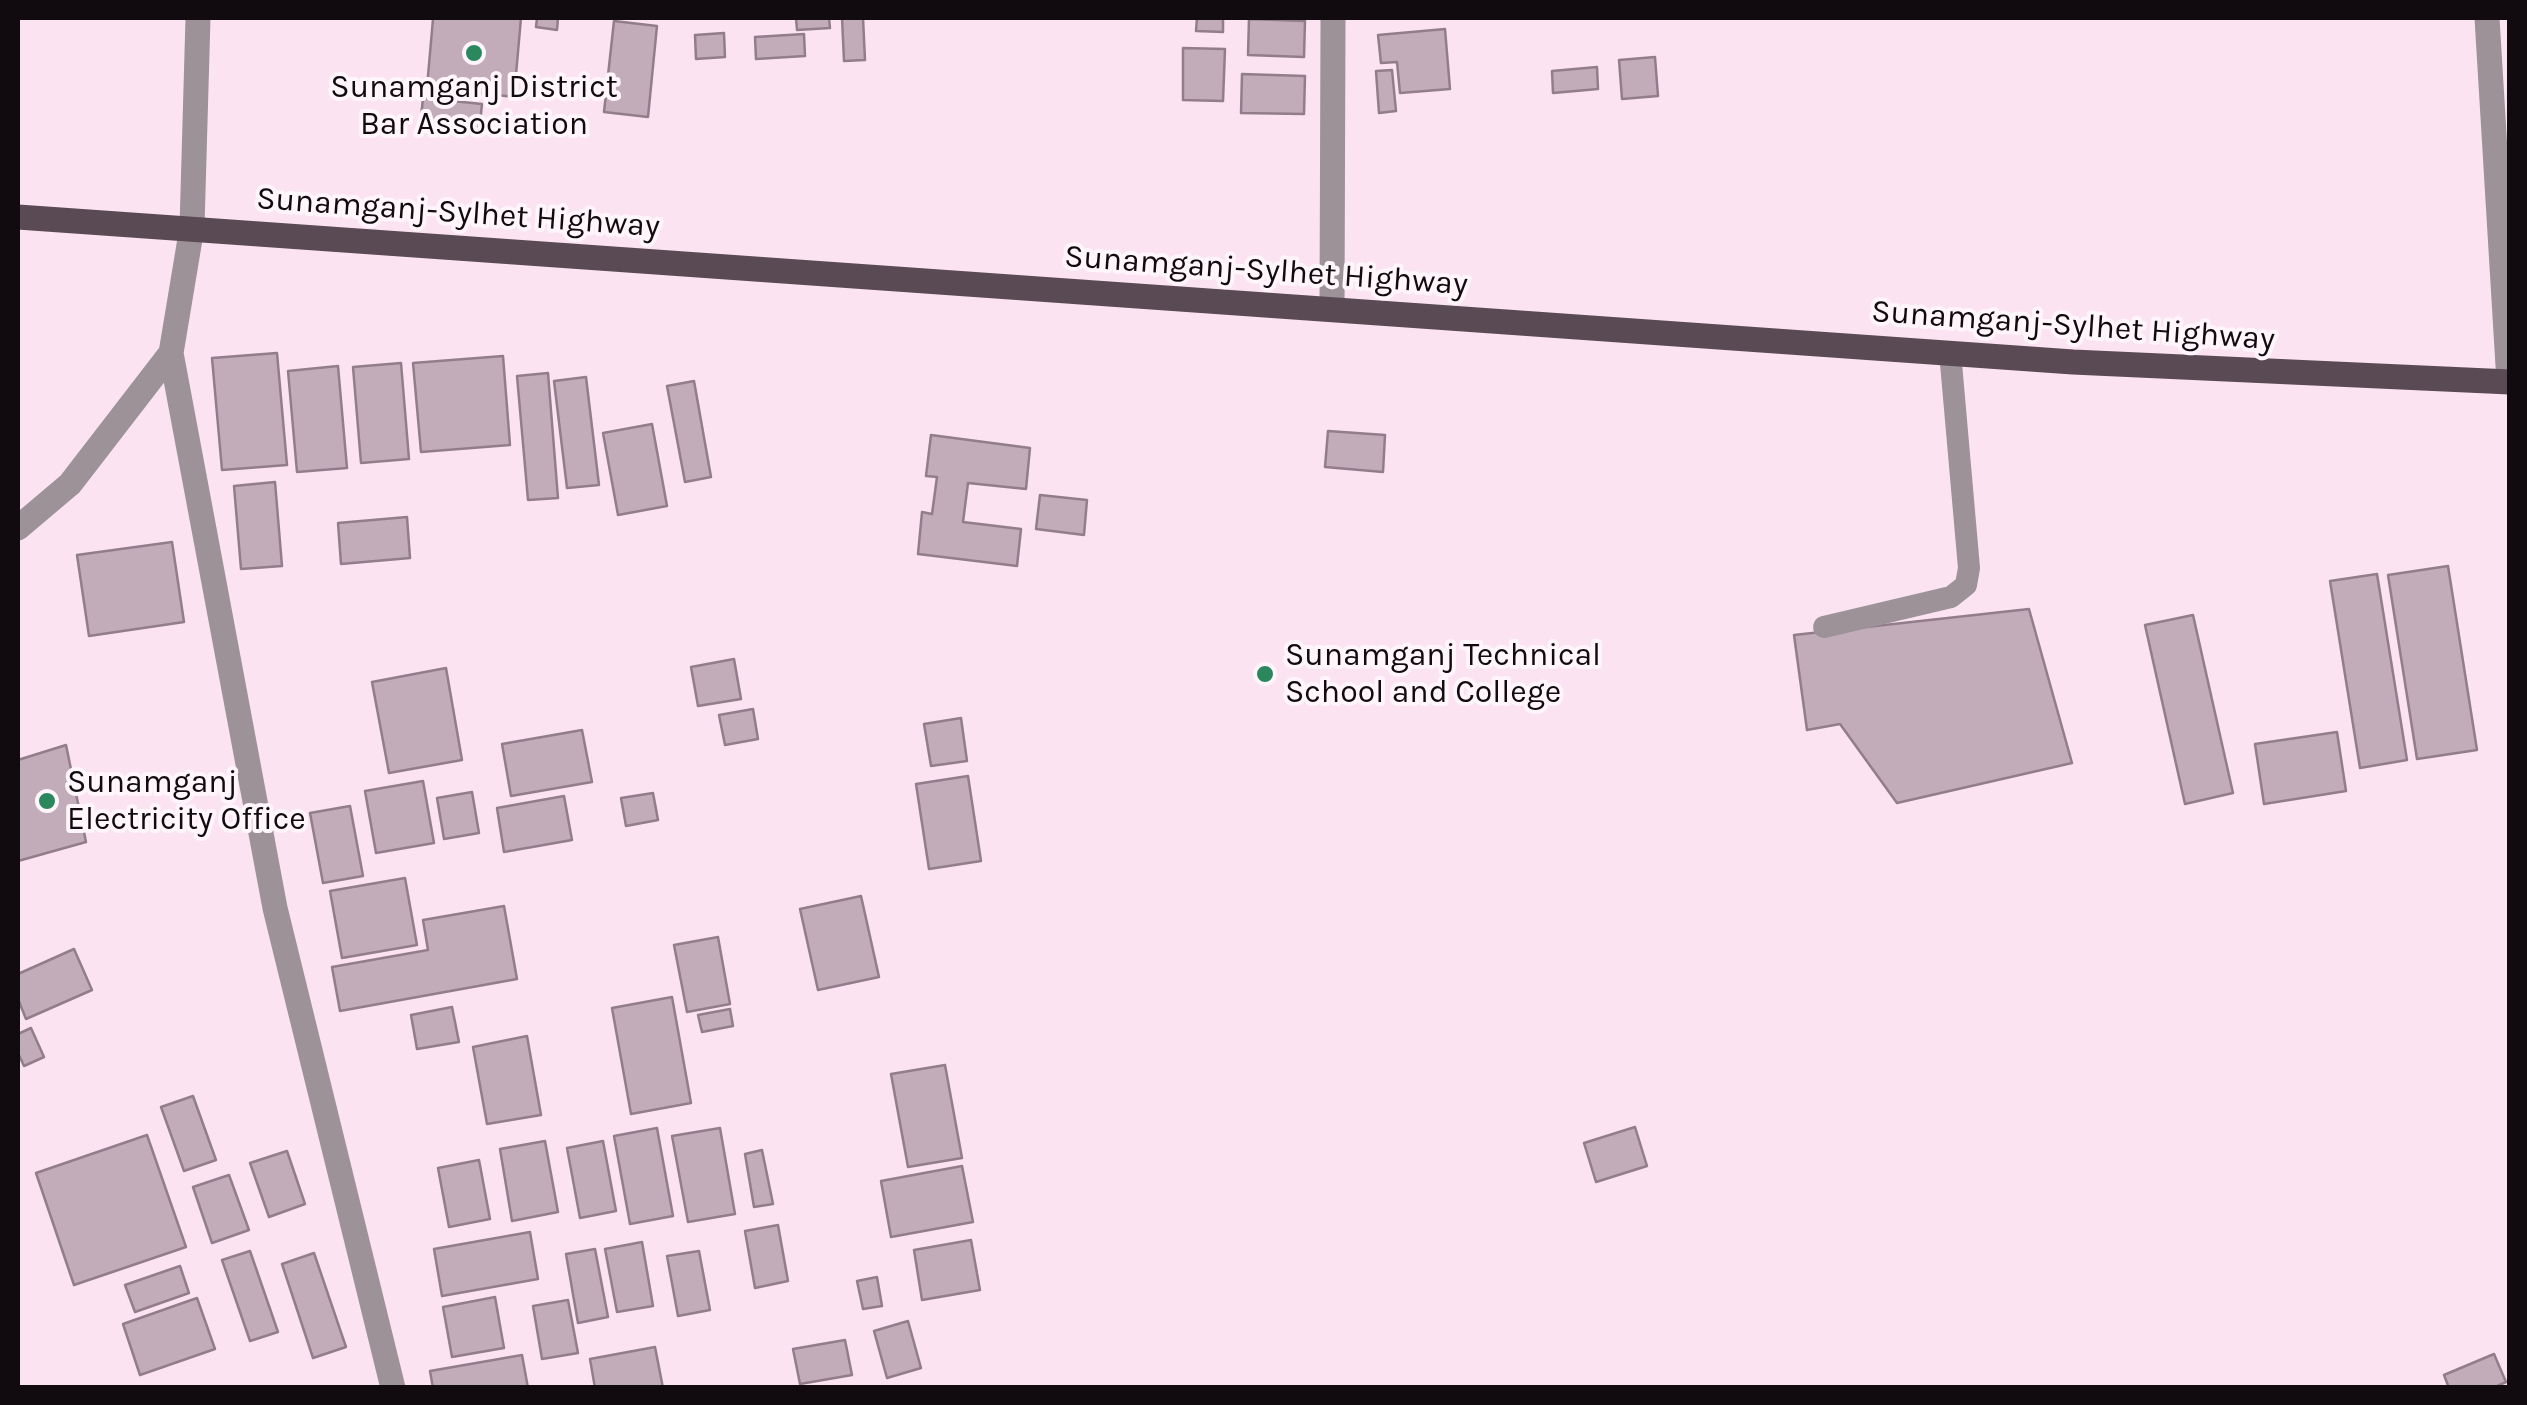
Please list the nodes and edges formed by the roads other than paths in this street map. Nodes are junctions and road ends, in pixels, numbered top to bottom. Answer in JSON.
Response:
{"nodes":[{"id":1,"x":198,"y":18,"type":"edge"},
{"id":2,"x":1333,"y":18,"type":"edge"},
{"id":3,"x":2487,"y":18,"type":"edge"},
{"id":4,"x":18,"y":217,"type":"edge"},
{"id":5,"x":192,"y":227,"type":"junction"},
{"id":6,"x":1332,"y":308,"type":"junction"},
{"id":7,"x":1950,"y":352,"type":"junction"},
{"id":8,"x":171,"y":353,"type":"junction"},
{"id":9,"x":2509,"y":382,"type":"edge"},
{"id":10,"x":18,"y":528,"type":"edge"},
{"id":11,"x":1824,"y":626,"type":"dead end"},
{"id":12,"x":394,"y":1388,"type":"edge"}],
"edges":[{"from":1,"to":5,"type":"street"},
{"from":2,"to":6,"type":"street"},
{"from":3,"to":9,"type":"street"},
{"from":4,"to":5,"type":"main road","name":"Sunamganj-Sylhet Highway"},
{"from":5,"to":6,"type":"main road","name":"Sunamganj-Sylhet Highway"},
{"from":5,"to":8,"type":"street"},
{"from":6,"to":7,"type":"main road","name":"Sunamganj-Sylhet Highway"},
{"from":7,"to":9,"type":"main road","name":"Sunamganj-Sylhet Highway"},
{"from":7,"to":11,"type":"lane"},
{"from":8,"to":10,"type":"street"},
{"from":8,"to":12,"type":"street"}]}
